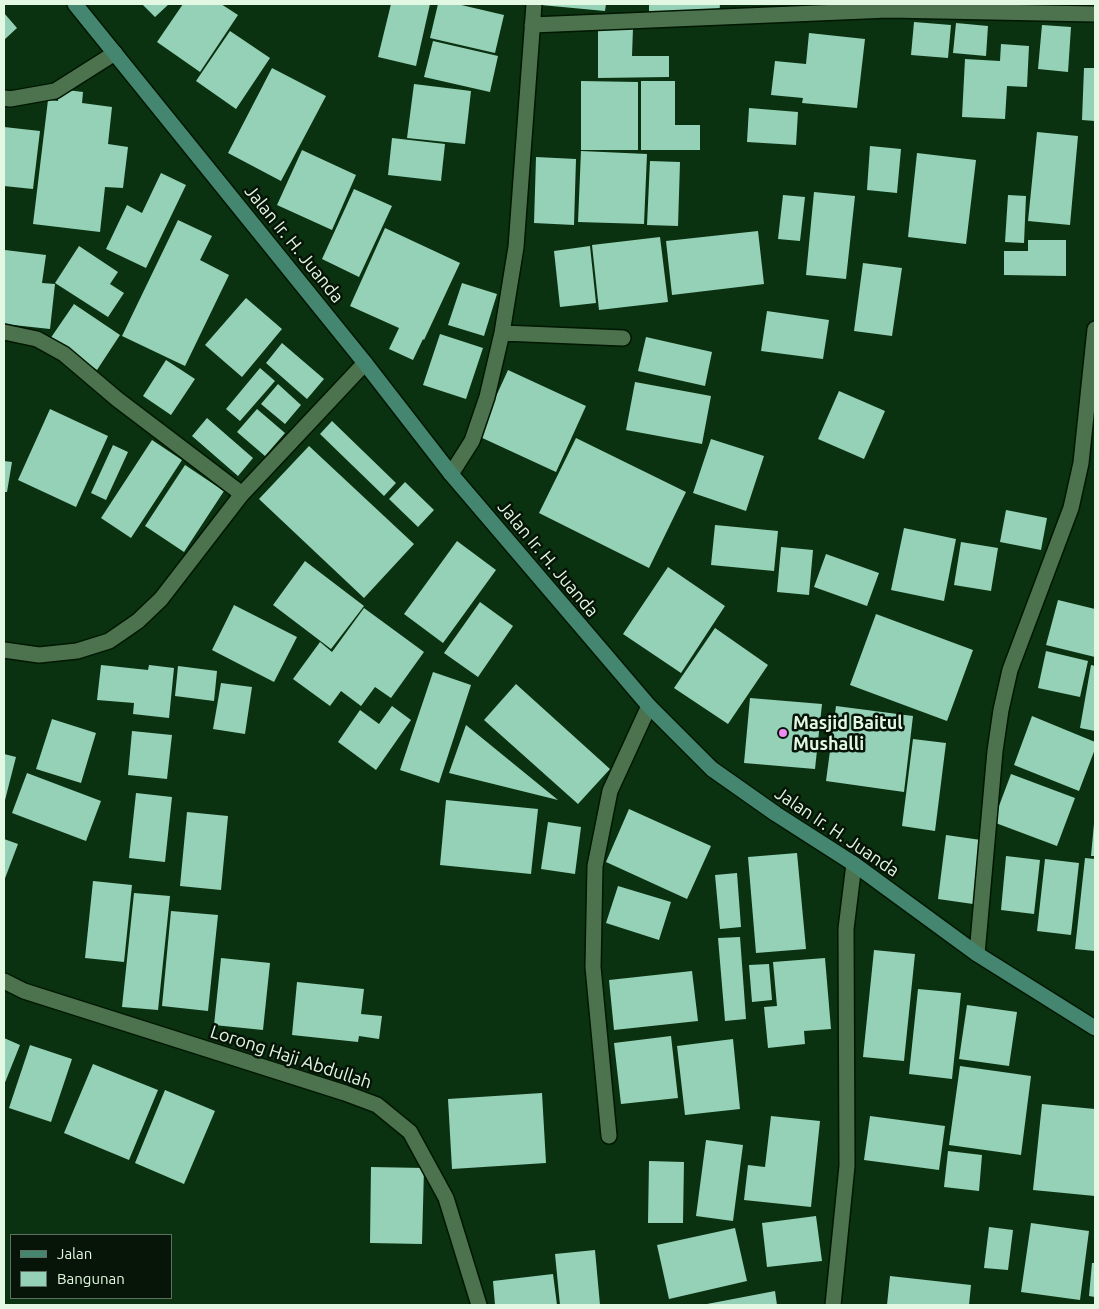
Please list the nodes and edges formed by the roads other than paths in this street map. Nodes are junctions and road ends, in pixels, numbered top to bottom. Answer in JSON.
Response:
{"nodes":[{"id":1,"x":75,"y":4,"type":"edge"},
{"id":2,"x":534,"y":4,"type":"edge"},
{"id":3,"x":1095,"y":14,"type":"edge"},
{"id":4,"x":532,"y":25,"type":"junction"},
{"id":5,"x":115,"y":53,"type":"junction"},
{"id":6,"x":4,"y":98,"type":"edge"},
{"id":7,"x":1095,"y":329,"type":"edge"},
{"id":8,"x":4,"y":332,"type":"edge"},
{"id":9,"x":502,"y":333,"type":"junction"},
{"id":10,"x":623,"y":338,"type":"dead end"},
{"id":11,"x":366,"y":363,"type":"junction"},
{"id":12,"x":451,"y":474,"type":"junction"},
{"id":13,"x":242,"y":494,"type":"junction"},
{"id":14,"x":4,"y":650,"type":"edge"},
{"id":15,"x":649,"y":706,"type":"junction"},
{"id":16,"x":854,"y":864,"type":"junction"},
{"id":17,"x":977,"y":954,"type":"junction"},
{"id":18,"x":4,"y":981,"type":"edge"},
{"id":19,"x":1095,"y":1028,"type":"edge"},
{"id":20,"x":609,"y":1136,"type":"dead end"},
{"id":21,"x":479,"y":1305,"type":"edge"},
{"id":22,"x":833,"y":1305,"type":"edge"}],
"edges":[{"from":1,"to":5,"type":"main road","name":"Jalan Ir. H. Juanda"},
{"from":2,"to":4,"type":"street"},
{"from":3,"to":4,"type":"street"},
{"from":4,"to":9,"type":"street"},
{"from":5,"to":6,"type":"street"},
{"from":5,"to":11,"type":"main road","name":"Jalan Ir. H. Juanda"},
{"from":7,"to":17,"type":"street"},
{"from":8,"to":13,"type":"street"},
{"from":9,"to":10,"type":"street"},
{"from":9,"to":12,"type":"street"},
{"from":11,"to":12,"type":"main road","name":"Jalan Ir. H. Juanda"},
{"from":11,"to":13,"type":"street"},
{"from":12,"to":15,"type":"main road","name":"Jalan Ir. H. Juanda"},
{"from":13,"to":14,"type":"street"},
{"from":15,"to":16,"type":"main road","name":"Jalan Ir. H. Juanda"},
{"from":15,"to":20,"type":"street"},
{"from":16,"to":17,"type":"main road","name":"Jalan Ir. H. Juanda"},
{"from":16,"to":22,"type":"street"},
{"from":17,"to":19,"type":"main road","name":"Jalan Ir. H. Juanda"},
{"from":18,"to":21,"type":"street","name":"Lorong Haji Abdullah"}]}
